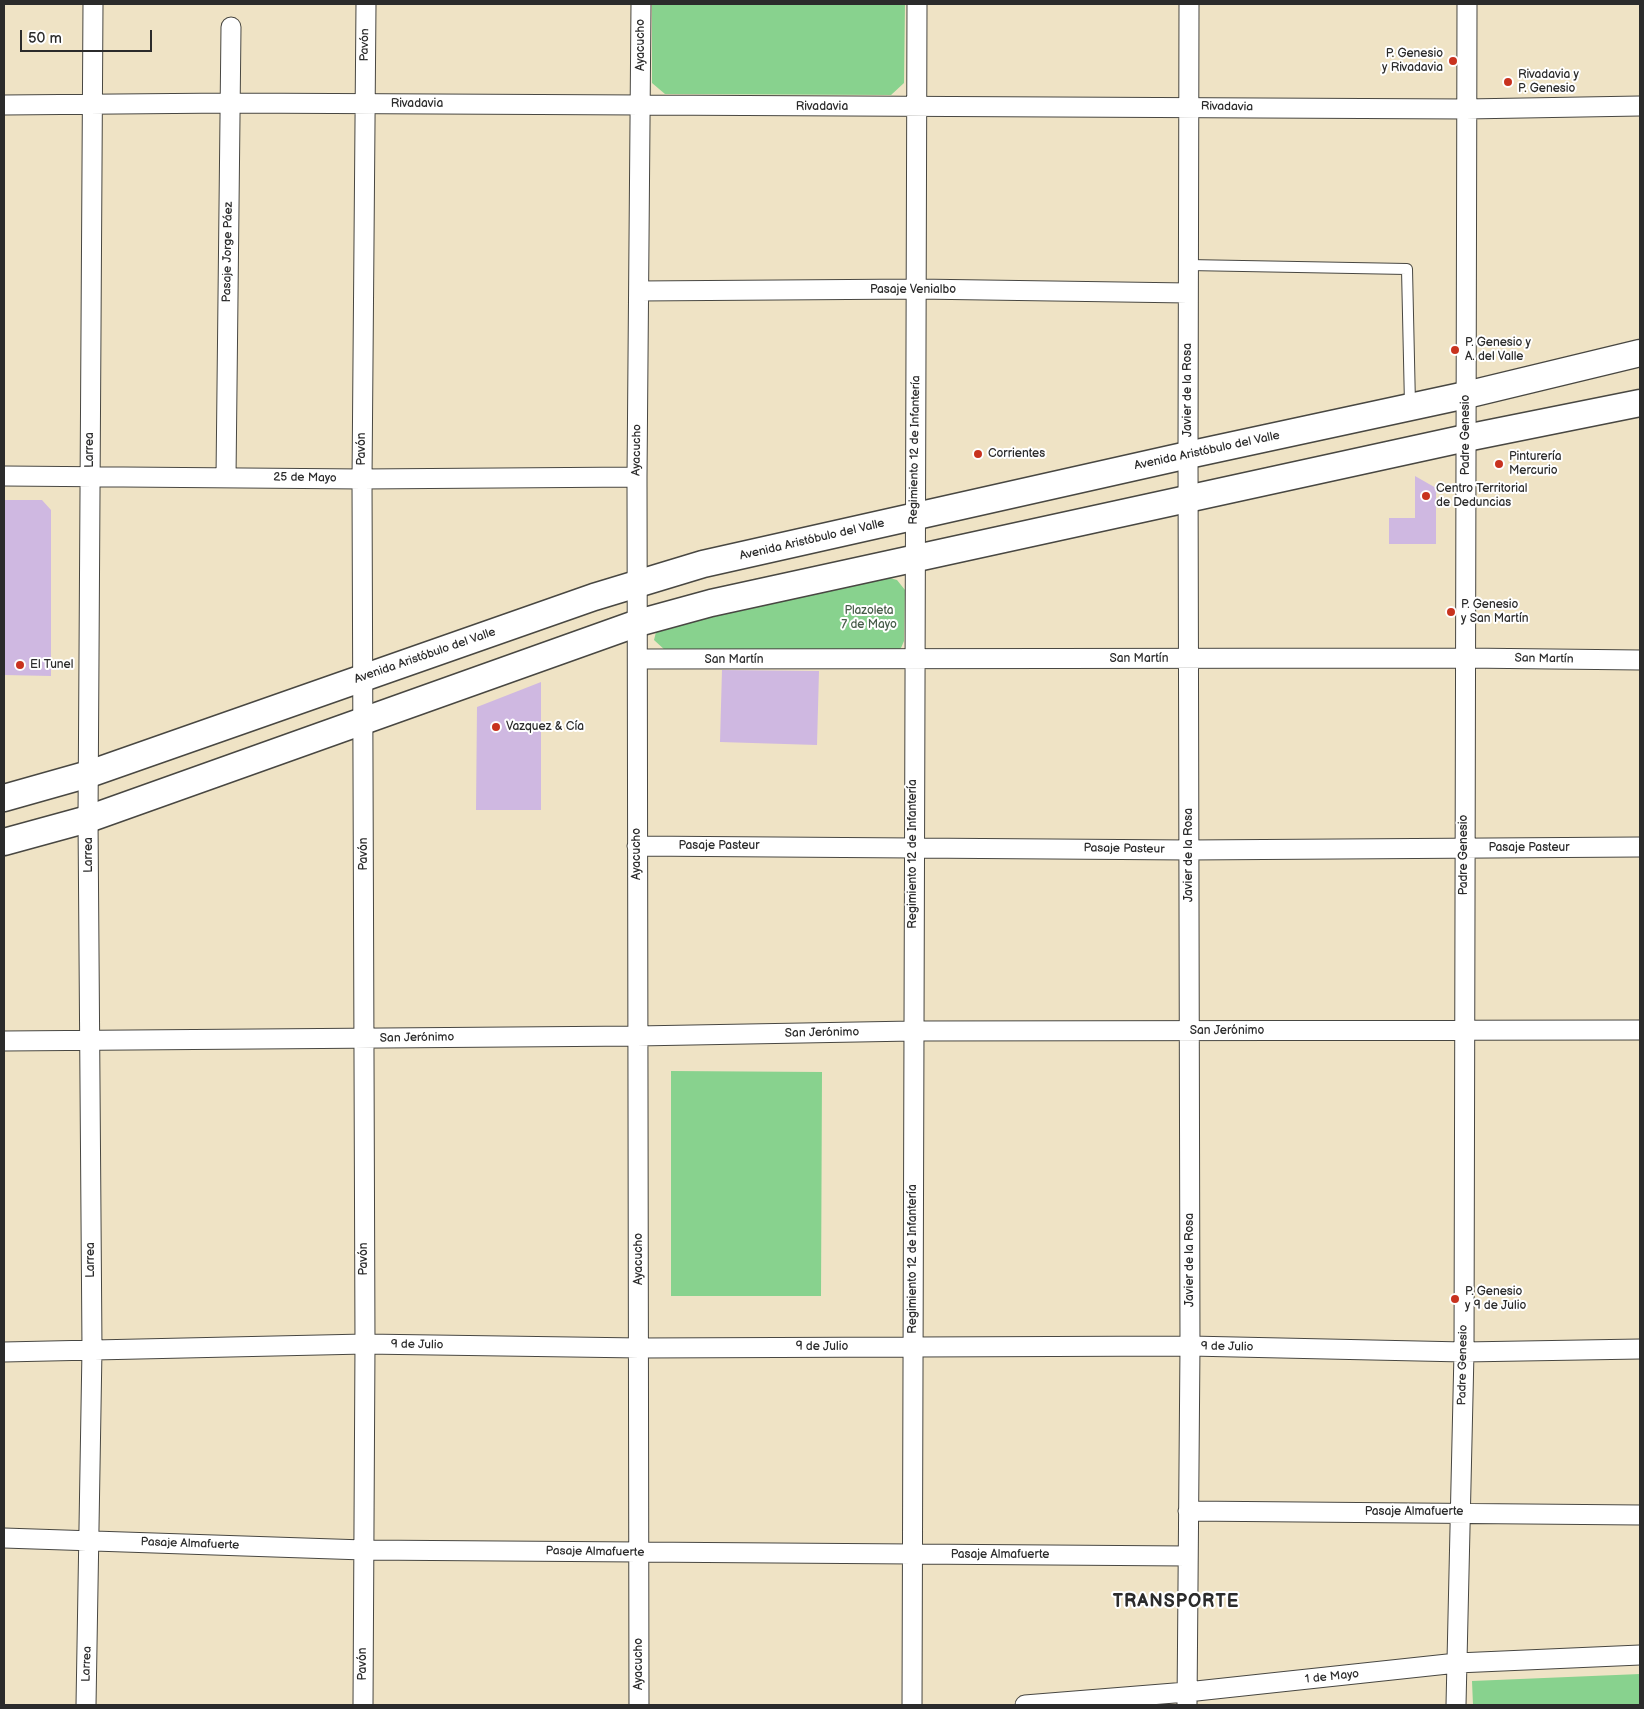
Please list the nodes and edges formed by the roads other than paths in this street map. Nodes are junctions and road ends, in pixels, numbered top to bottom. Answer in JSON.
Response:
{"nodes":[{"id":1,"x":93,"y":4,"type":"edge"},
{"id":2,"x":366,"y":4,"type":"edge"},
{"id":3,"x":641,"y":4,"type":"edge"},
{"id":4,"x":917,"y":4,"type":"edge"},
{"id":5,"x":1189,"y":4,"type":"edge"},
{"id":6,"x":1467,"y":4,"type":"edge"},
{"id":7,"x":231,"y":27,"type":"dead end"},
{"id":8,"x":230,"y":103,"type":"junction"},
{"id":9,"x":364,"y":104,"type":"junction"},
{"id":10,"x":4,"y":105,"type":"edge"},
{"id":11,"x":92,"y":105,"type":"junction"},
{"id":12,"x":641,"y":105,"type":"junction"},
{"id":13,"x":1188,"y":106,"type":"junction"},
{"id":14,"x":1640,"y":106,"type":"edge"},
{"id":15,"x":916,"y":108,"type":"junction"},
{"id":16,"x":1466,"y":109,"type":"junction"},
{"id":17,"x":1188,"y":265,"type":"junction"},
{"id":18,"x":917,"y":289,"type":"junction"},
{"id":19,"x":639,"y":291,"type":"junction"},
{"id":20,"x":1188,"y":293,"type":"junction"},
{"id":21,"x":1640,"y":353,"type":"edge"},
{"id":22,"x":1466,"y":395,"type":"junction"},
{"id":23,"x":1640,"y":402,"type":"edge"},
{"id":24,"x":1410,"y":407,"type":"junction"},
{"id":25,"x":1466,"y":438,"type":"junction"},
{"id":26,"x":1188,"y":455,"type":"junction"},
{"id":27,"x":4,"y":476,"type":"edge"},
{"id":28,"x":90,"y":476,"type":"junction"},
{"id":29,"x":226,"y":477,"type":"junction"},
{"id":30,"x":637,"y":477,"type":"junction"},
{"id":31,"x":362,"y":479,"type":"junction"},
{"id":32,"x":1188,"y":500,"type":"junction"},
{"id":33,"x":915,"y":516,"type":"junction"},
{"id":34,"x":914,"y":560,"type":"junction"},
{"id":35,"x":638,"y":583,"type":"junction"},
{"id":36,"x":638,"y":623,"type":"junction"},
{"id":37,"x":1465,"y":658,"type":"junction"},
{"id":38,"x":638,"y":659,"type":"junction"},
{"id":39,"x":1189,"y":659,"type":"junction"},
{"id":40,"x":913,"y":660,"type":"junction"},
{"id":41,"x":1640,"y":660,"type":"edge"},
{"id":42,"x":364,"y":678,"type":"junction"},
{"id":43,"x":364,"y":722,"type":"junction"},
{"id":44,"x":89,"y":774,"type":"junction"},
{"id":45,"x":4,"y":798,"type":"edge"},
{"id":46,"x":88,"y":819,"type":"junction"},
{"id":47,"x":4,"y":842,"type":"edge"},
{"id":48,"x":637,"y":846,"type":"junction"},
{"id":49,"x":913,"y":847,"type":"junction"},
{"id":50,"x":1640,"y":847,"type":"edge"},
{"id":51,"x":1464,"y":848,"type":"junction"},
{"id":52,"x":1189,"y":850,"type":"junction"},
{"id":53,"x":1640,"y":1030,"type":"edge"},
{"id":54,"x":913,"y":1031,"type":"junction"},
{"id":55,"x":1189,"y":1031,"type":"junction"},
{"id":56,"x":1463,"y":1031,"type":"junction"},
{"id":57,"x":637,"y":1036,"type":"junction"},
{"id":58,"x":364,"y":1039,"type":"junction"},
{"id":59,"x":4,"y":1041,"type":"edge"},
{"id":60,"x":89,"y":1042,"type":"junction"},
{"id":61,"x":365,"y":1344,"type":"junction"},
{"id":62,"x":913,"y":1346,"type":"junction"},
{"id":63,"x":1190,"y":1346,"type":"junction"},
{"id":64,"x":640,"y":1348,"type":"junction"},
{"id":65,"x":92,"y":1349,"type":"junction"},
{"id":66,"x":1640,"y":1349,"type":"edge"},
{"id":67,"x":4,"y":1352,"type":"edge"},
{"id":68,"x":1464,"y":1352,"type":"junction"},
{"id":69,"x":1188,"y":1511,"type":"junction"},
{"id":70,"x":1460,"y":1512,"type":"junction"},
{"id":71,"x":1640,"y":1515,"type":"edge"},
{"id":72,"x":4,"y":1538,"type":"edge"},
{"id":73,"x":90,"y":1540,"type":"junction"},
{"id":74,"x":364,"y":1550,"type":"junction"},
{"id":75,"x":640,"y":1552,"type":"junction"},
{"id":76,"x":912,"y":1555,"type":"junction"},
{"id":77,"x":1187,"y":1556,"type":"junction"},
{"id":78,"x":1640,"y":1655,"type":"edge"},
{"id":79,"x":1457,"y":1663,"type":"junction"},
{"id":80,"x":1187,"y":1699,"type":"edge"},
{"id":81,"x":86,"y":1705,"type":"edge"},
{"id":82,"x":363,"y":1705,"type":"edge"},
{"id":83,"x":639,"y":1705,"type":"edge"},
{"id":84,"x":912,"y":1705,"type":"edge"},
{"id":85,"x":1025,"y":1705,"type":"edge"},
{"id":86,"x":1456,"y":1705,"type":"edge"}],
"edges":[{"from":1,"to":11,"type":"street","name":"Larrea"},
{"from":2,"to":9,"type":"street","name":"Pavón"},
{"from":3,"to":12,"type":"street","name":"Ayacucho"},
{"from":4,"to":15,"type":"street","name":"Regimiento 12 de Infantería"},
{"from":5,"to":13,"type":"street","name":"Javier de la Rosa"},
{"from":6,"to":16,"type":"street","name":"Padre Genesio"},
{"from":7,"to":8,"type":"street","name":"Pasaje Jorge Páez"},
{"from":8,"to":9,"type":"street","name":"Rivadavia"},
{"from":8,"to":11,"type":"street","name":"Rivadavia"},
{"from":8,"to":29,"type":"street","name":"Pasaje Jorge Páez"},
{"from":9,"to":12,"type":"street","name":"Rivadavia"},
{"from":9,"to":31,"type":"street","name":"Pavón"},
{"from":10,"to":11,"type":"street","name":"Rivadavia"},
{"from":11,"to":28,"type":"street","name":"Larrea"},
{"from":12,"to":15,"type":"street","name":"Rivadavia"},
{"from":12,"to":19,"type":"street","name":"Ayacucho"},
{"from":13,"to":15,"type":"street","name":"Rivadavia"},
{"from":13,"to":16,"type":"street","name":"Rivadavia"},
{"from":13,"to":17,"type":"street","name":"Javier de la Rosa"},
{"from":14,"to":16,"type":"street","name":"Rivadavia"},
{"from":15,"to":18,"type":"street","name":"Regimiento 12 de Infantería"},
{"from":16,"to":22,"type":"street","name":"Padre Genesio"},
{"from":17,"to":20,"type":"street","name":"Javier de la Rosa"},
{"from":17,"to":24,"type":"lane"},
{"from":18,"to":19,"type":"street","name":"Pasaje Venialbo"},
{"from":18,"to":20,"type":"street","name":"Pasaje Venialbo"},
{"from":18,"to":33,"type":"street","name":"Regimiento 12 de Infantería"},
{"from":19,"to":30,"type":"street","name":"Ayacucho"},
{"from":20,"to":26,"type":"street","name":"Javier de la Rosa"},
{"from":21,"to":22,"type":"main road","name":"Avenida Aristóbulo del Valle"},
{"from":22,"to":24,"type":"main road","name":"Avenida Aristóbulo del Valle"},
{"from":22,"to":25,"type":"street","name":"Padre Genesio"},
{"from":23,"to":25,"type":"main road"},
{"from":24,"to":26,"type":"main road","name":"Avenida Aristóbulo del Valle"},
{"from":25,"to":32,"type":"main road"},
{"from":25,"to":37,"type":"street","name":"Padre Genesio"},
{"from":26,"to":32,"type":"street","name":"Javier de la Rosa"},
{"from":26,"to":33,"type":"main road","name":"Avenida Aristóbulo del Valle"},
{"from":27,"to":28,"type":"street","name":"25 de Mayo"},
{"from":28,"to":29,"type":"street","name":"25 de Mayo"},
{"from":28,"to":44,"type":"street","name":"Larrea"},
{"from":29,"to":31,"type":"street","name":"25 de Mayo"},
{"from":30,"to":31,"type":"street","name":"25 de Mayo"},
{"from":30,"to":35,"type":"street","name":"Ayacucho"},
{"from":31,"to":42,"type":"street","name":"Pavón"},
{"from":32,"to":34,"type":"main road"},
{"from":32,"to":39,"type":"street","name":"Javier de la Rosa"},
{"from":33,"to":34,"type":"street","name":"Regimiento 12 de Infantería"},
{"from":33,"to":35,"type":"main road","name":"Avenida Aristóbulo del Valle"},
{"from":34,"to":36,"type":"main road"},
{"from":34,"to":40,"type":"street","name":"Regimiento 12 de Infantería"},
{"from":35,"to":36,"type":"street","name":"Ayacucho"},
{"from":35,"to":42,"type":"main road","name":"Avenida Aristóbulo del Valle"},
{"from":36,"to":38,"type":"street","name":"Ayacucho"},
{"from":36,"to":43,"type":"main road"},
{"from":37,"to":39,"type":"street","name":"San Martín"},
{"from":37,"to":41,"type":"street","name":"San Martín"},
{"from":37,"to":51,"type":"street","name":"Padre Genesio"},
{"from":38,"to":40,"type":"street","name":"San Martín"},
{"from":38,"to":48,"type":"street","name":"Ayacucho"},
{"from":39,"to":40,"type":"street","name":"San Martín"},
{"from":39,"to":52,"type":"street","name":"Javier de la Rosa"},
{"from":40,"to":49,"type":"street","name":"Regimiento 12 de Infantería"},
{"from":42,"to":43,"type":"street","name":"Pavón"},
{"from":42,"to":44,"type":"main road","name":"Avenida Aristóbulo del Valle"},
{"from":43,"to":46,"type":"main road"},
{"from":43,"to":58,"type":"street","name":"Pavón"},
{"from":44,"to":45,"type":"main road","name":"Avenida Aristóbulo del Valle"},
{"from":44,"to":46,"type":"street","name":"Larrea"},
{"from":46,"to":47,"type":"main road"},
{"from":46,"to":60,"type":"street","name":"Larrea"},
{"from":48,"to":49,"type":"street","name":"Pasaje Pasteur"},
{"from":48,"to":57,"type":"street","name":"Ayacucho"},
{"from":49,"to":52,"type":"street","name":"Pasaje Pasteur"},
{"from":49,"to":54,"type":"street","name":"Regimiento 12 de Infantería"},
{"from":50,"to":51,"type":"street","name":"Pasaje Pasteur"},
{"from":51,"to":52,"type":"street","name":"Pasaje Pasteur"},
{"from":51,"to":56,"type":"street","name":"Padre Genesio"},
{"from":52,"to":55,"type":"street","name":"Javier de la Rosa"},
{"from":53,"to":56,"type":"street","name":"San Jerónimo"},
{"from":54,"to":55,"type":"street","name":"San Jerónimo"},
{"from":54,"to":57,"type":"street","name":"San Jerónimo"},
{"from":54,"to":62,"type":"street","name":"Regimiento 12 de Infantería"},
{"from":55,"to":56,"type":"street","name":"San Jerónimo"},
{"from":55,"to":63,"type":"street","name":"Javier de la Rosa"},
{"from":56,"to":68,"type":"street","name":"Padre Genesio"},
{"from":57,"to":58,"type":"street","name":"San Jerónimo"},
{"from":57,"to":64,"type":"street","name":"Ayacucho"},
{"from":58,"to":60,"type":"street","name":"San Jerónimo"},
{"from":58,"to":61,"type":"street","name":"Pavón"},
{"from":59,"to":60,"type":"street","name":"San Jerónimo"},
{"from":60,"to":65,"type":"street","name":"Larrea"},
{"from":61,"to":64,"type":"street","name":"9 de Julio"},
{"from":61,"to":65,"type":"street","name":"9 de Julio"},
{"from":61,"to":74,"type":"street","name":"Pavón"},
{"from":62,"to":63,"type":"street","name":"9 de Julio"},
{"from":62,"to":64,"type":"street","name":"9 de Julio"},
{"from":62,"to":76,"type":"street","name":"Regimiento 12 de Infantería"},
{"from":63,"to":68,"type":"street","name":"9 de Julio"},
{"from":63,"to":69,"type":"street","name":"Javier de la Rosa"},
{"from":64,"to":75,"type":"street","name":"Ayacucho"},
{"from":65,"to":67,"type":"street","name":"9 de Julio"},
{"from":65,"to":73,"type":"street","name":"Larrea"},
{"from":66,"to":68,"type":"street","name":"9 de Julio"},
{"from":68,"to":70,"type":"street","name":"Padre Genesio"},
{"from":69,"to":70,"type":"street","name":"Pasaje Almafuerte"},
{"from":69,"to":77,"type":"street","name":"Javier de la Rosa"},
{"from":70,"to":71,"type":"street","name":"Pasaje Almafuerte"},
{"from":70,"to":79,"type":"street","name":"Padre Genesio"},
{"from":72,"to":73,"type":"street","name":"Pasaje Almafuerte"},
{"from":73,"to":74,"type":"street","name":"Pasaje Almafuerte"},
{"from":73,"to":81,"type":"street","name":"Larrea"},
{"from":74,"to":75,"type":"street","name":"Pasaje Almafuerte"},
{"from":74,"to":82,"type":"street","name":"Pavón"},
{"from":75,"to":76,"type":"street","name":"Pasaje Almafuerte"},
{"from":75,"to":83,"type":"street","name":"Ayacucho"},
{"from":76,"to":77,"type":"street","name":"Pasaje Almafuerte"},
{"from":76,"to":84,"type":"street","name":"Regimiento 12 de Infantería"},
{"from":77,"to":80,"type":"street","name":"Javier de la Rosa"},
{"from":78,"to":79,"type":"street","name":"1 de Mayo"},
{"from":79,"to":80,"type":"street","name":"1 de Mayo"},
{"from":79,"to":86,"type":"street","name":"Padre Genesio"},
{"from":80,"to":85,"type":"street","name":"1 de Mayo"}]}
